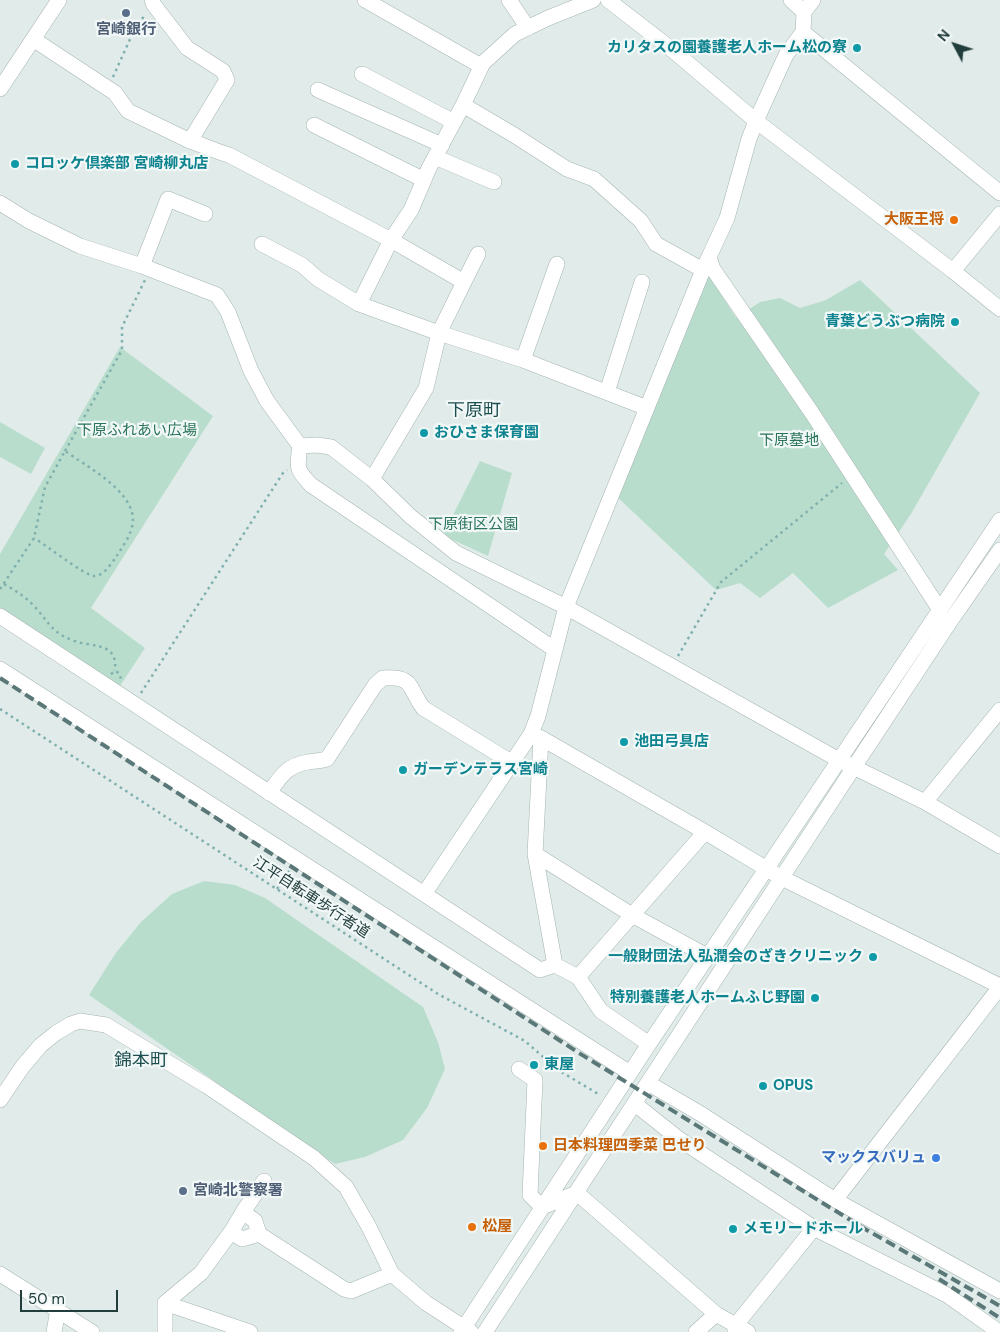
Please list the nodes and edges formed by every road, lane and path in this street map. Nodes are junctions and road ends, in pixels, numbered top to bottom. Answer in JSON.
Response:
{"nodes":[{"id":1,"x":59,"y":0,"type":"edge"},
{"id":2,"x":365,"y":0,"type":"edge"},
{"id":3,"x":509,"y":0,"type":"edge"},
{"id":4,"x":594,"y":0,"type":"edge"},
{"id":5,"x":608,"y":0,"type":"edge"},
{"id":6,"x":791,"y":0,"type":"edge"},
{"id":7,"x":153,"y":3,"type":"edge"},
{"id":8,"x":809,"y":6,"type":"edge"},
{"id":9,"x":528,"y":28,"type":"junction"},
{"id":10,"x":803,"y":32,"type":"junction"},
{"id":11,"x":33,"y":39,"type":"junction"},
{"id":12,"x":481,"y":66,"type":"junction"},
{"id":13,"x":6,"y":67,"type":"edge"},
{"id":14,"x":362,"y":74,"type":"dead end"},
{"id":15,"x":0,"y":89,"type":"edge"},
{"id":16,"x":109,"y":89,"type":"junction"},
{"id":17,"x":318,"y":90,"type":"dead end"},
{"id":18,"x":463,"y":105,"type":"junction"},
{"id":19,"x":756,"y":121,"type":"junction"},
{"id":20,"x":454,"y":122,"type":"junction"},
{"id":21,"x":314,"y":125,"type":"dead end"},
{"id":22,"x":190,"y":141,"type":"junction"},
{"id":23,"x":438,"y":151,"type":"junction"},
{"id":24,"x":424,"y":180,"type":"junction"},
{"id":25,"x":494,"y":182,"type":"dead end"},
{"id":26,"x":1000,"y":193,"type":"edge"},
{"id":27,"x":0,"y":203,"type":"edge"},
{"id":28,"x":204,"y":214,"type":"dead end"},
{"id":29,"x":1000,"y":214,"type":"edge"},
{"id":30,"x":391,"y":240,"type":"junction"},
{"id":31,"x":262,"y":244,"type":"dead end"},
{"id":32,"x":478,"y":254,"type":"dead end"},
{"id":33,"x":557,"y":264,"type":"dead end"},
{"id":34,"x":706,"y":264,"type":"junction"},
{"id":35,"x":146,"y":268,"type":"junction"},
{"id":36,"x":953,"y":271,"type":"junction"},
{"id":37,"x":464,"y":282,"type":"junction"},
{"id":38,"x":642,"y":282,"type":"dead end"},
{"id":39,"x":359,"y":304,"type":"junction"},
{"id":40,"x":1000,"y":309,"type":"edge"},
{"id":41,"x":439,"y":333,"type":"junction"},
{"id":42,"x":523,"y":360,"type":"junction"},
{"id":43,"x":607,"y":392,"type":"junction"},
{"id":44,"x":647,"y":408,"type":"junction"},
{"id":45,"x":64,"y":451,"type":"junction"},
{"id":46,"x":299,"y":454,"type":"junction"},
{"id":47,"x":852,"y":476,"type":"junction"},
{"id":48,"x":372,"y":479,"type":"junction"},
{"id":49,"x":1000,"y":520,"type":"edge"},
{"id":50,"x":34,"y":538,"type":"junction"},
{"id":51,"x":1000,"y":550,"type":"edge"},
{"id":52,"x":3,"y":583,"type":"dead end"},
{"id":53,"x":0,"y":589,"type":"edge"},
{"id":54,"x":566,"y":607,"type":"junction"},
{"id":55,"x":940,"y":610,"type":"junction"},
{"id":56,"x":0,"y":616,"type":"edge"},
{"id":57,"x":554,"y":649,"type":"junction"},
{"id":58,"x":672,"y":666,"type":"junction"},
{"id":59,"x":0,"y":669,"type":"edge"},
{"id":60,"x":116,"y":671,"type":"dead end"},
{"id":61,"x":135,"y":703,"type":"junction"},
{"id":62,"x":0,"y":709,"type":"edge"},
{"id":63,"x":1000,"y":710,"type":"edge"},
{"id":64,"x":536,"y":736,"type":"junction"},
{"id":65,"x":839,"y":760,"type":"junction"},
{"id":66,"x":512,"y":762,"type":"junction"},
{"id":67,"x":854,"y":767,"type":"junction"},
{"id":68,"x":270,"y":793,"type":"junction"},
{"id":69,"x":925,"y":802,"type":"junction"},
{"id":70,"x":705,"y":832,"type":"junction"},
{"id":71,"x":1000,"y":846,"type":"edge"},
{"id":72,"x":535,"y":854,"type":"junction"},
{"id":73,"x":297,"y":860,"type":"junction"},
{"id":74,"x":767,"y":867,"type":"junction"},
{"id":75,"x":782,"y":878,"type":"junction"},
{"id":76,"x":277,"y":889,"type":"junction"},
{"id":77,"x":424,"y":894,"type":"junction"},
{"id":78,"x":632,"y":915,"type":"junction"},
{"id":79,"x":707,"y":956,"type":"junction"},
{"id":80,"x":555,"y":965,"type":"junction"},
{"id":81,"x":578,"y":977,"type":"junction"},
{"id":82,"x":1000,"y":986,"type":"edge"},
{"id":83,"x":649,"y":1044,"type":"junction"},
{"id":84,"x":519,"y":1069,"type":"dead end"},
{"id":85,"x":630,"y":1073,"type":"junction"},
{"id":86,"x":648,"y":1083,"type":"junction"},
{"id":87,"x":0,"y":1100,"type":"edge"},
{"id":88,"x":612,"y":1103,"type":"junction"},
{"id":89,"x":635,"y":1104,"type":"junction"},
{"id":90,"x":264,"y":1181,"type":"dead end"},
{"id":91,"x":576,"y":1193,"type":"junction"},
{"id":92,"x":835,"y":1200,"type":"junction"},
{"id":93,"x":542,"y":1207,"type":"junction"},
{"id":94,"x":243,"y":1212,"type":"junction"},
{"id":95,"x":814,"y":1228,"type":"junction"},
{"id":96,"x":231,"y":1232,"type":"junction"},
{"id":97,"x":260,"y":1234,"type":"junction"},
{"id":98,"x":0,"y":1274,"type":"edge"},
{"id":99,"x":392,"y":1274,"type":"junction"},
{"id":100,"x":1000,"y":1291,"type":"edge"},
{"id":101,"x":165,"y":1303,"type":"junction"},
{"id":102,"x":58,"y":1310,"type":"junction"},
{"id":103,"x":716,"y":1314,"type":"junction"},
{"id":104,"x":466,"y":1330,"type":"edge"},
{"id":105,"x":739,"y":1330,"type":"edge"},
{"id":106,"x":54,"y":1332,"type":"edge"},
{"id":107,"x":92,"y":1332,"type":"edge"},
{"id":108,"x":165,"y":1332,"type":"edge"},
{"id":109,"x":250,"y":1332,"type":"edge"},
{"id":110,"x":486,"y":1332,"type":"edge"},
{"id":111,"x":696,"y":1332,"type":"edge"},
{"id":112,"x":1000,"y":1332,"type":"edge"}],
"edges":[{"from":1,"to":11,"type":"street"},
{"from":2,"to":12,"type":"street"},
{"from":3,"to":9,"type":"street"},
{"from":4,"to":9,"type":"street"},
{"from":5,"to":19,"type":"street"},
{"from":6,"to":8,"type":"street"},
{"from":7,"to":16,"type":"path"},
{"from":7,"to":22,"type":"street"},
{"from":8,"to":10,"type":"street"},
{"from":9,"to":12,"type":"street"},
{"from":10,"to":19,"type":"street"},
{"from":10,"to":26,"type":"street"},
{"from":11,"to":13,"type":"street"},
{"from":11,"to":16,"type":"street"},
{"from":12,"to":18,"type":"street"},
{"from":13,"to":15,"type":"street"},
{"from":14,"to":20,"type":"street"},
{"from":16,"to":22,"type":"street"},
{"from":17,"to":23,"type":"street"},
{"from":18,"to":20,"type":"street"},
{"from":18,"to":34,"type":"street"},
{"from":19,"to":34,"type":"street"},
{"from":19,"to":36,"type":"street"},
{"from":20,"to":23,"type":"street"},
{"from":21,"to":24,"type":"street"},
{"from":22,"to":30,"type":"street"},
{"from":23,"to":24,"type":"street"},
{"from":23,"to":25,"type":"street"},
{"from":24,"to":30,"type":"street"},
{"from":27,"to":35,"type":"street"},
{"from":28,"to":35,"type":"street"},
{"from":29,"to":36,"type":"street"},
{"from":30,"to":37,"type":"street"},
{"from":30,"to":39,"type":"street"},
{"from":31,"to":39,"type":"street"},
{"from":32,"to":37,"type":"street"},
{"from":33,"to":42,"type":"street"},
{"from":34,"to":44,"type":"street"},
{"from":34,"to":47,"type":"street"},
{"from":35,"to":45,"type":"path"},
{"from":35,"to":46,"type":"street"},
{"from":36,"to":40,"type":"street"},
{"from":37,"to":41,"type":"street"},
{"from":38,"to":43,"type":"street"},
{"from":39,"to":41,"type":"street"},
{"from":41,"to":42,"type":"street"},
{"from":41,"to":48,"type":"street"},
{"from":42,"to":43,"type":"street"},
{"from":43,"to":44,"type":"street"},
{"from":44,"to":54,"type":"street"},
{"from":45,"to":50,"type":"path"},
{"from":45,"to":50,"type":"path"},
{"from":46,"to":48,"type":"street"},
{"from":46,"to":57,"type":"street"},
{"from":46,"to":61,"type":"path"},
{"from":47,"to":55,"type":"street"},
{"from":47,"to":58,"type":"path"},
{"from":48,"to":54,"type":"street"},
{"from":49,"to":55,"type":"street"},
{"from":50,"to":53,"type":"path"},
{"from":51,"to":67,"type":"street"},
{"from":52,"to":60,"type":"path"},
{"from":54,"to":57,"type":"street"},
{"from":54,"to":58,"type":"street"},
{"from":55,"to":65,"type":"street"},
{"from":56,"to":61,"type":"street"},
{"from":57,"to":64,"type":"street"},
{"from":58,"to":65,"type":"street"},
{"from":59,"to":73,"type":"street"},
{"from":61,"to":68,"type":"street"},
{"from":62,"to":76,"type":"path","name":"江平自転車歩行者道"},
{"from":63,"to":69,"type":"street"},
{"from":64,"to":66,"type":"street"},
{"from":64,"to":70,"type":"street"},
{"from":64,"to":72,"type":"street"},
{"from":65,"to":67,"type":"street"},
{"from":65,"to":74,"type":"street"},
{"from":66,"to":68,"type":"street"},
{"from":66,"to":77,"type":"street"},
{"from":67,"to":69,"type":"street"},
{"from":67,"to":75,"type":"street"},
{"from":68,"to":77,"type":"street"},
{"from":69,"to":71,"type":"street"},
{"from":70,"to":74,"type":"street"},
{"from":70,"to":78,"type":"street"},
{"from":72,"to":78,"type":"street"},
{"from":72,"to":80,"type":"street"},
{"from":73,"to":76,"type":"path"},
{"from":73,"to":85,"type":"street"},
{"from":74,"to":75,"type":"street"},
{"from":74,"to":79,"type":"street"},
{"from":75,"to":82,"type":"street"},
{"from":75,"to":86,"type":"street"},
{"from":76,"to":88,"type":"path","name":"江平自転車歩行者道"},
{"from":77,"to":80,"type":"street"},
{"from":78,"to":79,"type":"street"},
{"from":78,"to":81,"type":"street"},
{"from":79,"to":83,"type":"street"},
{"from":80,"to":81,"type":"street"},
{"from":81,"to":83,"type":"street"},
{"from":82,"to":92,"type":"street"},
{"from":83,"to":85,"type":"street"},
{"from":84,"to":93,"type":"street"},
{"from":85,"to":88,"type":"street"},
{"from":86,"to":89,"type":"street"},
{"from":86,"to":92,"type":"street"},
{"from":87,"to":99,"type":"street"},
{"from":88,"to":93,"type":"street"},
{"from":89,"to":91,"type":"street"},
{"from":89,"to":95,"type":"street"},
{"from":90,"to":94,"type":"street"},
{"from":91,"to":93,"type":"street"},
{"from":91,"to":103,"type":"street"},
{"from":91,"to":110,"type":"street"},
{"from":92,"to":100,"type":"street"},
{"from":93,"to":104,"type":"street"},
{"from":94,"to":96,"type":"street"},
{"from":94,"to":97,"type":"street"},
{"from":95,"to":105,"type":"street"},
{"from":95,"to":112,"type":"street"},
{"from":96,"to":97,"type":"street"},
{"from":96,"to":101,"type":"street"},
{"from":97,"to":99,"type":"street"},
{"from":98,"to":102,"type":"street"},
{"from":99,"to":104,"type":"street"},
{"from":101,"to":108,"type":"street"},
{"from":101,"to":109,"type":"street"},
{"from":102,"to":106,"type":"street"},
{"from":102,"to":107,"type":"street"},
{"from":103,"to":105,"type":"street"},
{"from":103,"to":111,"type":"street"}]}
